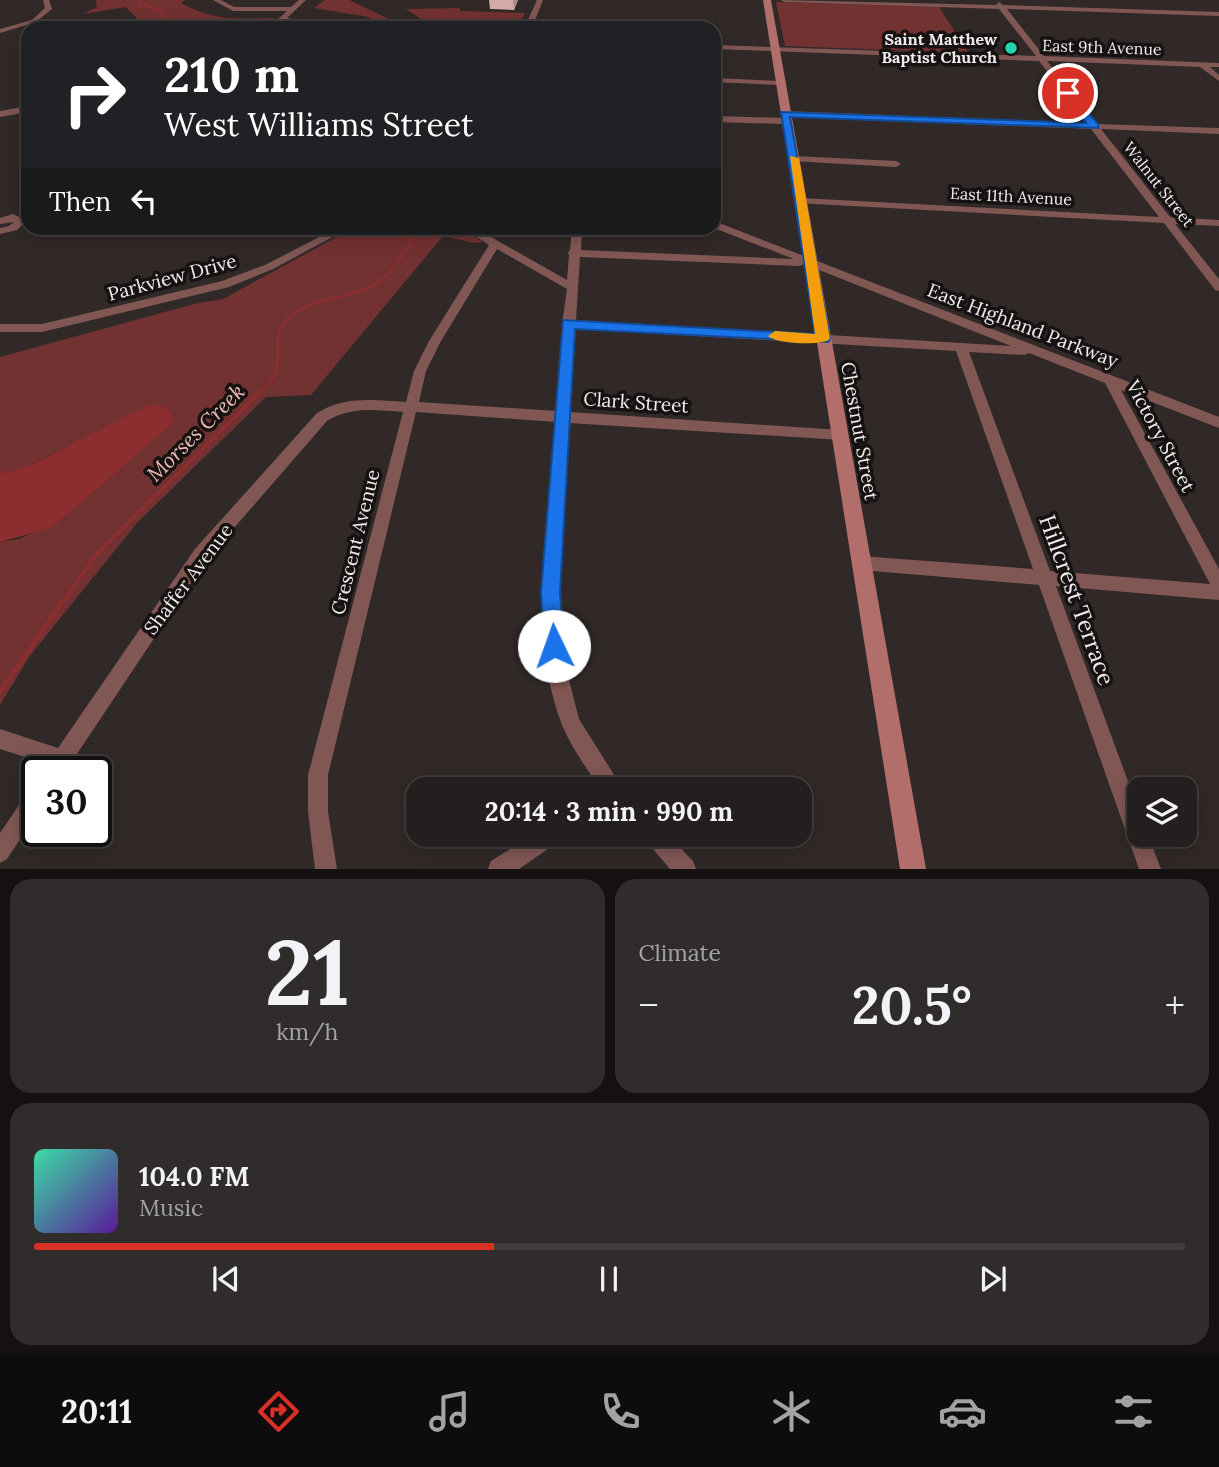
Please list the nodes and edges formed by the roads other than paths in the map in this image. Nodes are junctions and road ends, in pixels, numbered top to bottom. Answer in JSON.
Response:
{"nodes":[{"id":1,"x":46,"y":0,"type":"edge"},
{"id":2,"x":251,"y":0,"type":"edge"},
{"id":3,"x":303,"y":0,"type":"edge"},
{"id":4,"x":540,"y":0,"type":"edge"},
{"id":5,"x":767,"y":0,"type":"edge"},
{"id":6,"x":784,"y":0,"type":"edge"},
{"id":7,"x":219,"y":2,"type":"edge"},
{"id":8,"x":999,"y":3,"type":"edge"},
{"id":9,"x":292,"y":9,"type":"junction"},
{"id":10,"x":1219,"y":13,"type":"edge"},
{"id":11,"x":281,"y":19,"type":"joint"},
{"id":12,"x":32,"y":21,"type":"edge"},
{"id":13,"x":295,"y":21,"type":"edge"},
{"id":14,"x":531,"y":21,"type":"edge"},
{"id":15,"x":21,"y":25,"type":"edge"},
{"id":16,"x":0,"y":31,"type":"edge"},
{"id":17,"x":721,"y":47,"type":"edge"},
{"id":18,"x":774,"y":49,"type":"junction"},
{"id":19,"x":1041,"y":59,"type":"junction"},
{"id":20,"x":1202,"y":64,"type":"junction"},
{"id":21,"x":1219,"y":65,"type":"edge"},
{"id":22,"x":1219,"y":79,"type":"edge"},
{"id":23,"x":721,"y":80,"type":"edge"},
{"id":24,"x":779,"y":83,"type":"junction"},
{"id":25,"x":21,"y":109,"type":"edge"},
{"id":26,"x":0,"y":114,"type":"edge"},
{"id":27,"x":785,"y":118,"type":"junction"},
{"id":28,"x":721,"y":119,"type":"edge"},
{"id":29,"x":1094,"y":126,"type":"junction"},
{"id":30,"x":1219,"y":131,"type":"edge"},
{"id":31,"x":794,"y":159,"type":"junction"},
{"id":32,"x":896,"y":164,"type":"dead end"},
{"id":33,"x":802,"y":201,"type":"junction"},
{"id":34,"x":21,"y":220,"type":"edge"},
{"id":35,"x":1167,"y":220,"type":"junction"},
{"id":36,"x":0,"y":221,"type":"edge"},
{"id":37,"x":21,"y":222,"type":"edge"},
{"id":38,"x":1219,"y":223,"type":"edge"},
{"id":39,"x":721,"y":227,"type":"edge"},
{"id":40,"x":0,"y":230,"type":"edge"},
{"id":41,"x":331,"y":235,"type":"edge"},
{"id":42,"x":480,"y":235,"type":"edge"},
{"id":43,"x":575,"y":235,"type":"edge"},
{"id":44,"x":495,"y":244,"type":"junction"},
{"id":45,"x":573,"y":253,"type":"junction"},
{"id":46,"x":812,"y":263,"type":"junction"},
{"id":47,"x":571,"y":287,"type":"junction"},
{"id":48,"x":1219,"y":287,"type":"edge"},
{"id":49,"x":568,"y":324,"type":"junction"},
{"id":50,"x":0,"y":328,"type":"edge"},
{"id":51,"x":823,"y":339,"type":"junction"},
{"id":52,"x":961,"y":347,"type":"junction"},
{"id":53,"x":1039,"y":351,"type":"junction"},
{"id":54,"x":1109,"y":379,"type":"junction"},
{"id":55,"x":344,"y":407,"type":"joint"},
{"id":56,"x":411,"y":407,"type":"junction"},
{"id":57,"x":562,"y":417,"type":"junction"},
{"id":58,"x":1219,"y":423,"type":"edge"},
{"id":59,"x":841,"y":435,"type":"junction"},
{"id":60,"x":861,"y":563,"type":"junction"},
{"id":61,"x":1045,"y":578,"type":"junction"},
{"id":62,"x":1219,"y":585,"type":"edge"},
{"id":63,"x":1219,"y":592,"type":"edge"},
{"id":64,"x":0,"y":739,"type":"edge"},
{"id":65,"x":37,"y":756,"type":"edge"},
{"id":66,"x":63,"y":756,"type":"edge"},
{"id":67,"x":604,"y":777,"type":"edge"},
{"id":68,"x":21,"y":820,"type":"edge"},
{"id":69,"x":533,"y":847,"type":"edge"},
{"id":70,"x":665,"y":847,"type":"edge"},
{"id":71,"x":0,"y":852,"type":"edge"},
{"id":72,"x":326,"y":869,"type":"edge"},
{"id":73,"x":499,"y":869,"type":"edge"},
{"id":74,"x":685,"y":869,"type":"edge"},
{"id":75,"x":913,"y":869,"type":"edge"},
{"id":76,"x":1150,"y":869,"type":"edge"}],
"edges":[{"from":1,"to":12,"type":"street"},
{"from":2,"to":7,"type":"street"},
{"from":3,"to":9,"type":"street"},
{"from":4,"to":14,"type":"street"},
{"from":5,"to":18,"type":"street","name":"Chestnut Street"},
{"from":6,"to":8,"type":"street"},
{"from":7,"to":9,"type":"street"},
{"from":8,"to":10,"type":"street"},
{"from":8,"to":19,"type":"street","name":"Walnut Street"},
{"from":9,"to":11,"type":"street"},
{"from":11,"to":13,"type":"street"},
{"from":15,"to":16,"type":"street"},
{"from":17,"to":18,"type":"street","name":"East 9th Avenue"},
{"from":18,"to":19,"type":"street","name":"East 9th Avenue"},
{"from":18,"to":24,"type":"street","name":"Chestnut Street"},
{"from":19,"to":20,"type":"street","name":"East 9th Avenue"},
{"from":19,"to":29,"type":"street","name":"Walnut Street"},
{"from":20,"to":21,"type":"street","name":"East 9th Avenue"},
{"from":20,"to":22,"type":"street"},
{"from":23,"to":24,"type":"street"},
{"from":24,"to":27,"type":"street","name":"Chestnut Street"},
{"from":25,"to":26,"type":"street"},
{"from":27,"to":28,"type":"street"},
{"from":27,"to":29,"type":"street"},
{"from":27,"to":31,"type":"street","name":"Chestnut Street"},
{"from":29,"to":30,"type":"street"},
{"from":29,"to":35,"type":"street","name":"Walnut Street"},
{"from":31,"to":32,"type":"street"},
{"from":31,"to":33,"type":"street","name":"Chestnut Street"},
{"from":33,"to":35,"type":"street","name":"East 11th Avenue"},
{"from":33,"to":46,"type":"street","name":"Chestnut Street"},
{"from":34,"to":36,"type":"street"},
{"from":35,"to":38,"type":"street","name":"East 11th Avenue"},
{"from":35,"to":48,"type":"street","name":"Walnut Street"},
{"from":37,"to":40,"type":"street"},
{"from":39,"to":46,"type":"street","name":"East Highland Parkway"},
{"from":41,"to":50,"type":"street","name":"Parkview Drive"},
{"from":42,"to":44,"type":"street"},
{"from":43,"to":45,"type":"street"},
{"from":44,"to":47,"type":"street"},
{"from":44,"to":56,"type":"street","name":"Crescent Avenue"},
{"from":45,"to":46,"type":"street"},
{"from":45,"to":47,"type":"street"},
{"from":46,"to":51,"type":"street","name":"Chestnut Street"},
{"from":46,"to":53,"type":"street","name":"East Highland Parkway"},
{"from":47,"to":49,"type":"street"},
{"from":49,"to":51,"type":"street"},
{"from":49,"to":57,"type":"street"},
{"from":51,"to":52,"type":"street"},
{"from":51,"to":59,"type":"street","name":"Chestnut Street"},
{"from":52,"to":53,"type":"street"},
{"from":52,"to":61,"type":"street","name":"Hillcrest Terrace"},
{"from":53,"to":54,"type":"street","name":"East Highland Parkway"},
{"from":54,"to":58,"type":"street","name":"East Highland Parkway"},
{"from":54,"to":62,"type":"street","name":"Victory Street"},
{"from":55,"to":56,"type":"street","name":"Clark Street"},
{"from":55,"to":66,"type":"street","name":"Shaffer Avenue"},
{"from":56,"to":57,"type":"street","name":"Clark Street"},
{"from":56,"to":72,"type":"street","name":"Crescent Avenue"},
{"from":57,"to":59,"type":"street","name":"Clark Street"},
{"from":57,"to":67,"type":"street"},
{"from":59,"to":60,"type":"street","name":"Chestnut Street"},
{"from":60,"to":61,"type":"street"},
{"from":60,"to":75,"type":"street","name":"Chestnut Street"},
{"from":61,"to":63,"type":"street"},
{"from":61,"to":76,"type":"street","name":"Hillcrest Terrace"},
{"from":64,"to":65,"type":"street"},
{"from":68,"to":71,"type":"street"},
{"from":69,"to":73,"type":"street"},
{"from":70,"to":74,"type":"street"}]}
